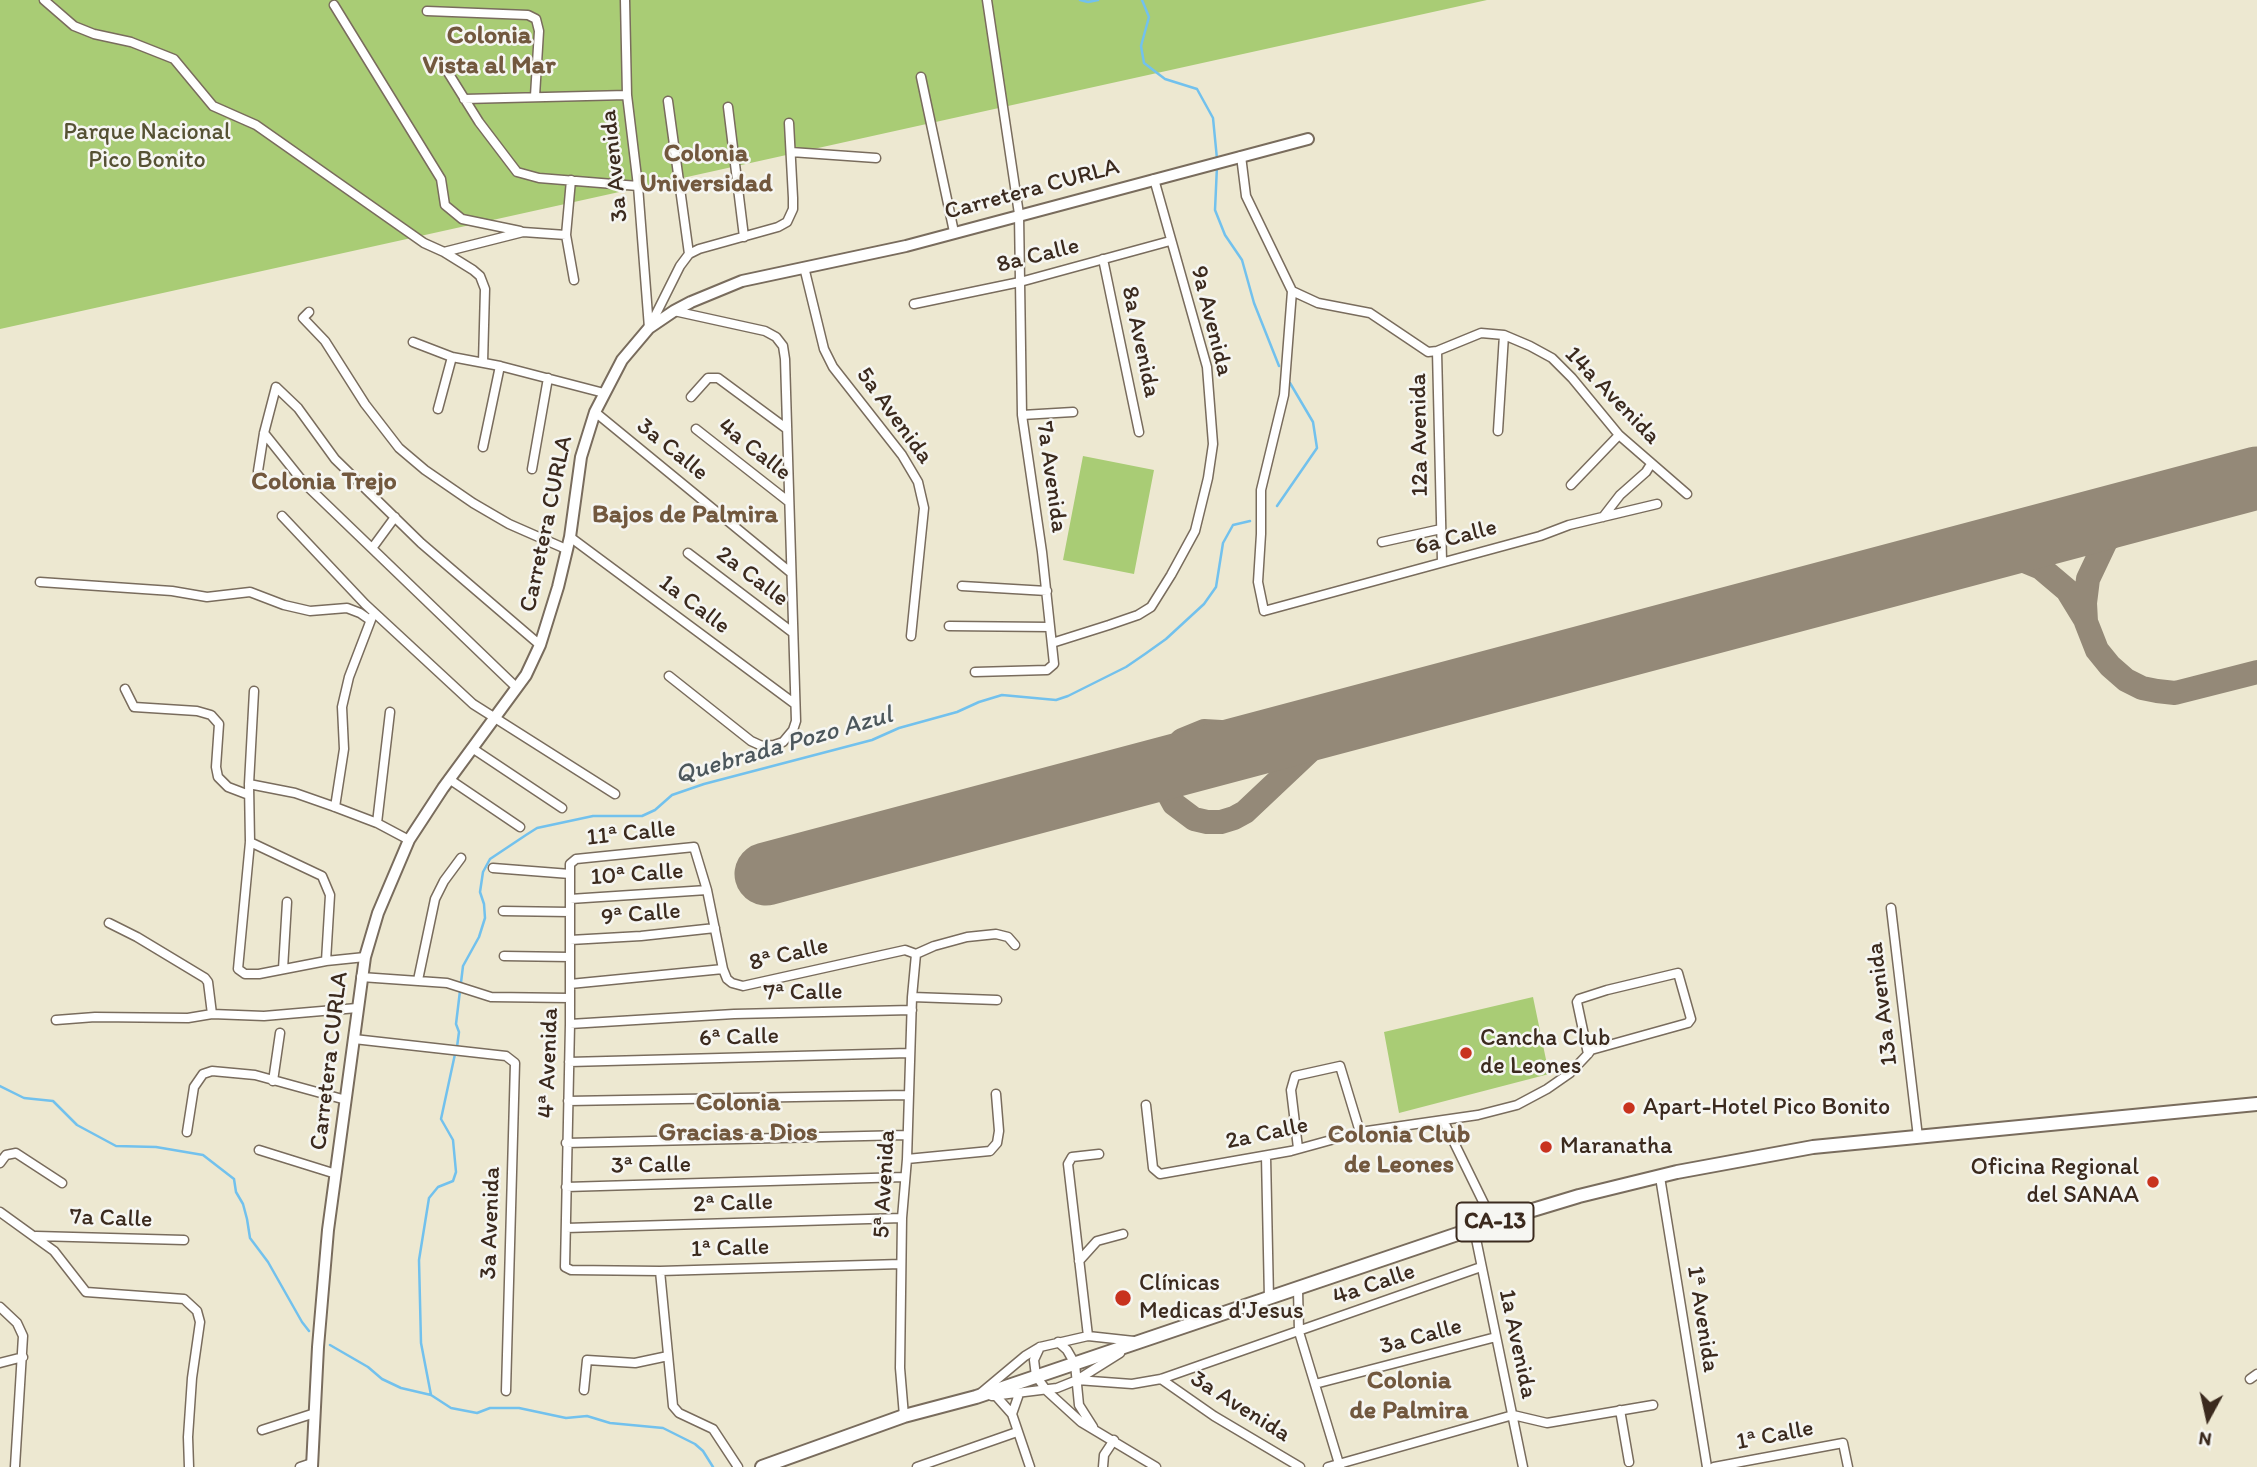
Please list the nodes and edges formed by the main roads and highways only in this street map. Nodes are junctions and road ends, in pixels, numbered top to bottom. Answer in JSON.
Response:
{"nodes":[{"id":1,"x":1308,"y":139,"type":"dead end"},
{"id":2,"x":2257,"y":1104,"type":"edge"},
{"id":3,"x":312,"y":1465,"type":"edge"},
{"id":4,"x":762,"y":1467,"type":"edge"}],
"edges":[{"from":1,"to":3,"type":"main road","name":"Carretera CURLA"},
{"from":2,"to":4,"type":"main road","number":"CA-13"}]}
